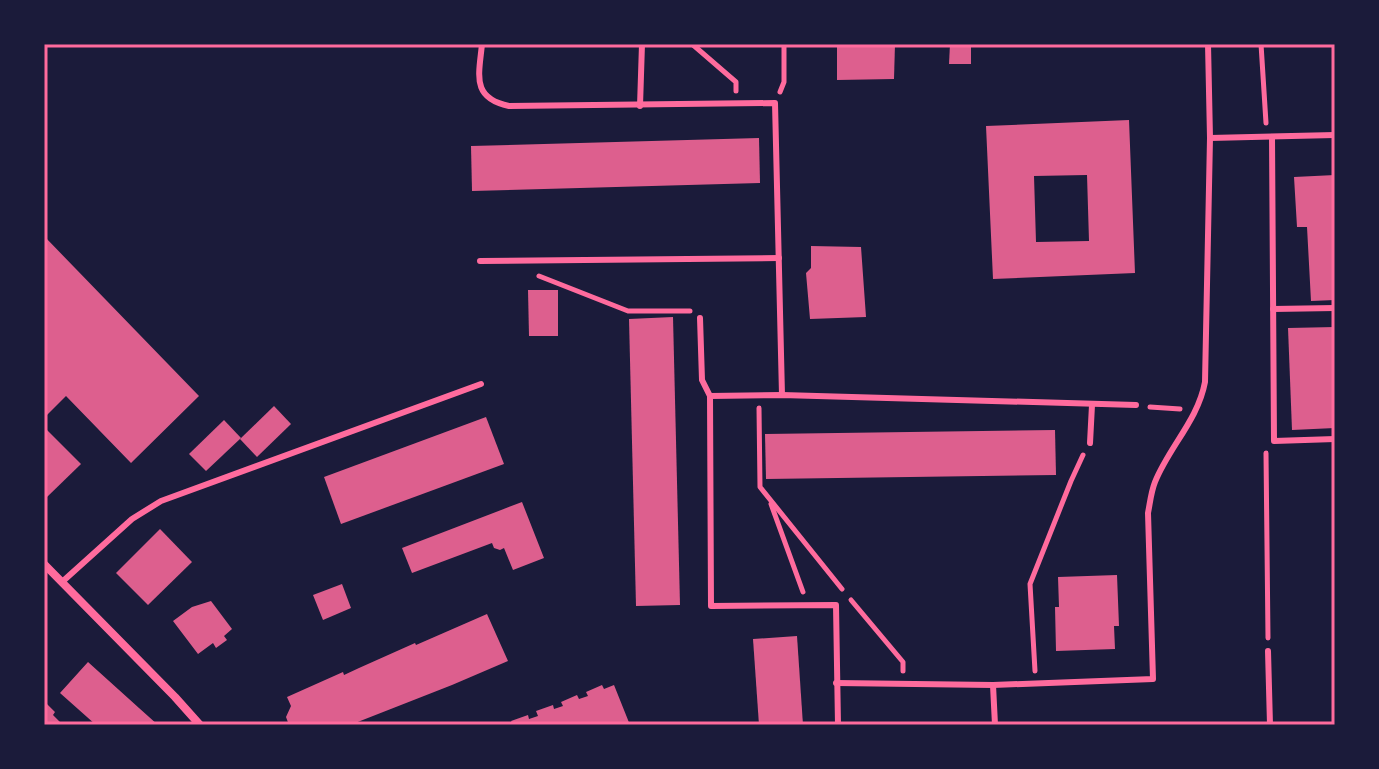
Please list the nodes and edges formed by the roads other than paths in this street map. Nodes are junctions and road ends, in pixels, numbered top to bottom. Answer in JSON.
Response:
{"nodes":[{"id":1,"x":482,"y":44,"type":"edge"},
{"id":2,"x":642,"y":44,"type":"edge"},
{"id":3,"x":1208,"y":44,"type":"edge"},
{"id":4,"x":640,"y":106,"type":"junction"},
{"id":5,"x":1335,"y":135,"type":"edge"},
{"id":6,"x":1270,"y":137,"type":"junction"},
{"id":7,"x":1210,"y":138,"type":"junction"},
{"id":8,"x":779,"y":258,"type":"junction"},
{"id":9,"x":480,"y":261,"type":"dead end"},
{"id":10,"x":1335,"y":308,"type":"edge"},
{"id":11,"x":1273,"y":309,"type":"junction"},
{"id":12,"x":700,"y":318,"type":"road end"},
{"id":13,"x":481,"y":384,"type":"dead end"},
{"id":14,"x":782,"y":395,"type":"junction"},
{"id":15,"x":710,"y":396,"type":"junction"},
{"id":16,"x":1092,"y":405,"type":"junction"},
{"id":17,"x":1136,"y":405,"type":"dead end"},
{"id":18,"x":1335,"y":439,"type":"edge"},
{"id":19,"x":1090,"y":443,"type":"road end"},
{"id":20,"x":44,"y":564,"type":"edge"},
{"id":21,"x":62,"y":582,"type":"junction"},
{"id":22,"x":1268,"y":651,"type":"road end"},
{"id":23,"x":836,"y":683,"type":"junction"},
{"id":24,"x":993,"y":685,"type":"junction"},
{"id":25,"x":200,"y":725,"type":"edge"},
{"id":26,"x":838,"y":725,"type":"edge"},
{"id":27,"x":995,"y":725,"type":"edge"},
{"id":28,"x":1270,"y":725,"type":"edge"}],
"edges":[{"from":1,"to":4,"type":"lane"},
{"from":2,"to":4,"type":"lane"},
{"from":3,"to":7,"type":"lane"},
{"from":4,"to":8,"type":"lane"},
{"from":5,"to":6,"type":"lane"},
{"from":6,"to":7,"type":"lane"},
{"from":6,"to":11,"type":"lane"},
{"from":7,"to":24,"type":"lane"},
{"from":8,"to":9,"type":"lane"},
{"from":8,"to":14,"type":"lane"},
{"from":10,"to":11,"type":"lane"},
{"from":11,"to":18,"type":"lane"},
{"from":12,"to":15,"type":"lane"},
{"from":13,"to":21,"type":"lane"},
{"from":14,"to":15,"type":"lane"},
{"from":14,"to":16,"type":"lane"},
{"from":15,"to":23,"type":"lane"},
{"from":16,"to":17,"type":"lane"},
{"from":16,"to":19,"type":"lane"},
{"from":20,"to":21,"type":"street"},
{"from":21,"to":25,"type":"street"},
{"from":22,"to":28,"type":"lane"},
{"from":23,"to":24,"type":"lane"},
{"from":23,"to":26,"type":"lane"},
{"from":24,"to":27,"type":"lane"}]}
